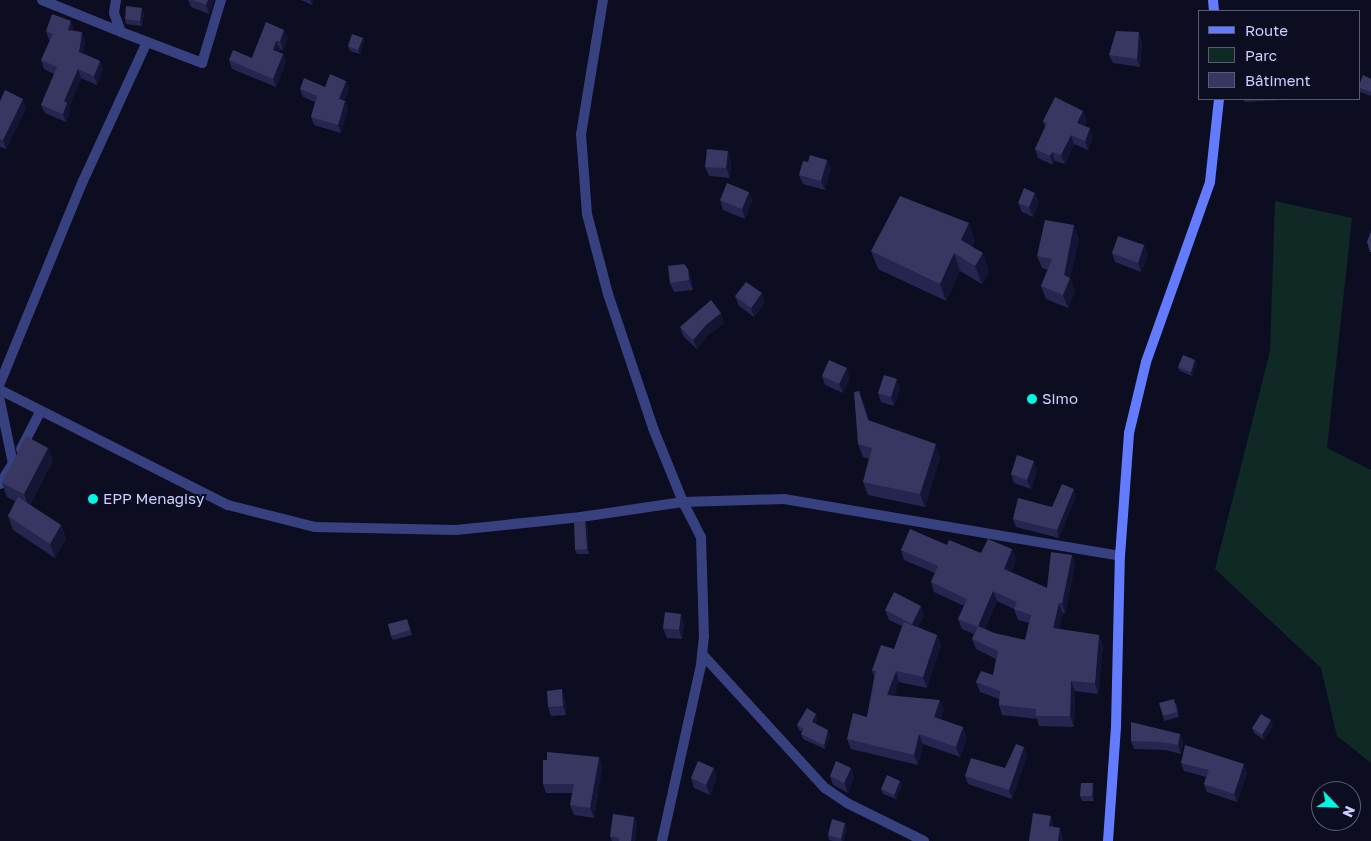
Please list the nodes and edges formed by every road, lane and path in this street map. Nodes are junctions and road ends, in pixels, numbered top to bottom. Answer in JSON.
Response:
{"nodes":[{"id":1,"x":42,"y":0,"type":"edge"},
{"id":2,"x":116,"y":0,"type":"edge"},
{"id":3,"x":221,"y":0,"type":"edge"},
{"id":4,"x":603,"y":0,"type":"edge"},
{"id":5,"x":121,"y":32,"type":"junction"},
{"id":6,"x":147,"y":42,"type":"junction"},
{"id":7,"x":1220,"y":100,"type":"edge"},
{"id":8,"x":0,"y":383,"type":"edge"},
{"id":9,"x":0,"y":390,"type":"edge"},
{"id":10,"x":0,"y":400,"type":"edge"},
{"id":11,"x":40,"y":412,"type":"junction"},
{"id":12,"x":14,"y":464,"type":"junction"},
{"id":13,"x":0,"y":484,"type":"edge"},
{"id":14,"x":683,"y":502,"type":"junction"},
{"id":15,"x":1120,"y":556,"type":"junction"},
{"id":16,"x":702,"y":654,"type":"junction"},
{"id":17,"x":662,"y":841,"type":"edge"},
{"id":18,"x":924,"y":841,"type":"edge"},
{"id":19,"x":1108,"y":841,"type":"edge"}],
"edges":[{"from":1,"to":5,"type":"street"},
{"from":2,"to":5,"type":"street"},
{"from":3,"to":6,"type":"street"},
{"from":4,"to":14,"type":"street"},
{"from":5,"to":6,"type":"street"},
{"from":6,"to":8,"type":"street"},
{"from":7,"to":15,"type":"main road"},
{"from":9,"to":11,"type":"street"},
{"from":10,"to":12,"type":"street"},
{"from":11,"to":12,"type":"street"},
{"from":11,"to":14,"type":"street"},
{"from":12,"to":13,"type":"street"},
{"from":14,"to":15,"type":"street"},
{"from":14,"to":16,"type":"street"},
{"from":15,"to":19,"type":"main road"},
{"from":16,"to":17,"type":"street"},
{"from":16,"to":18,"type":"street"}]}
